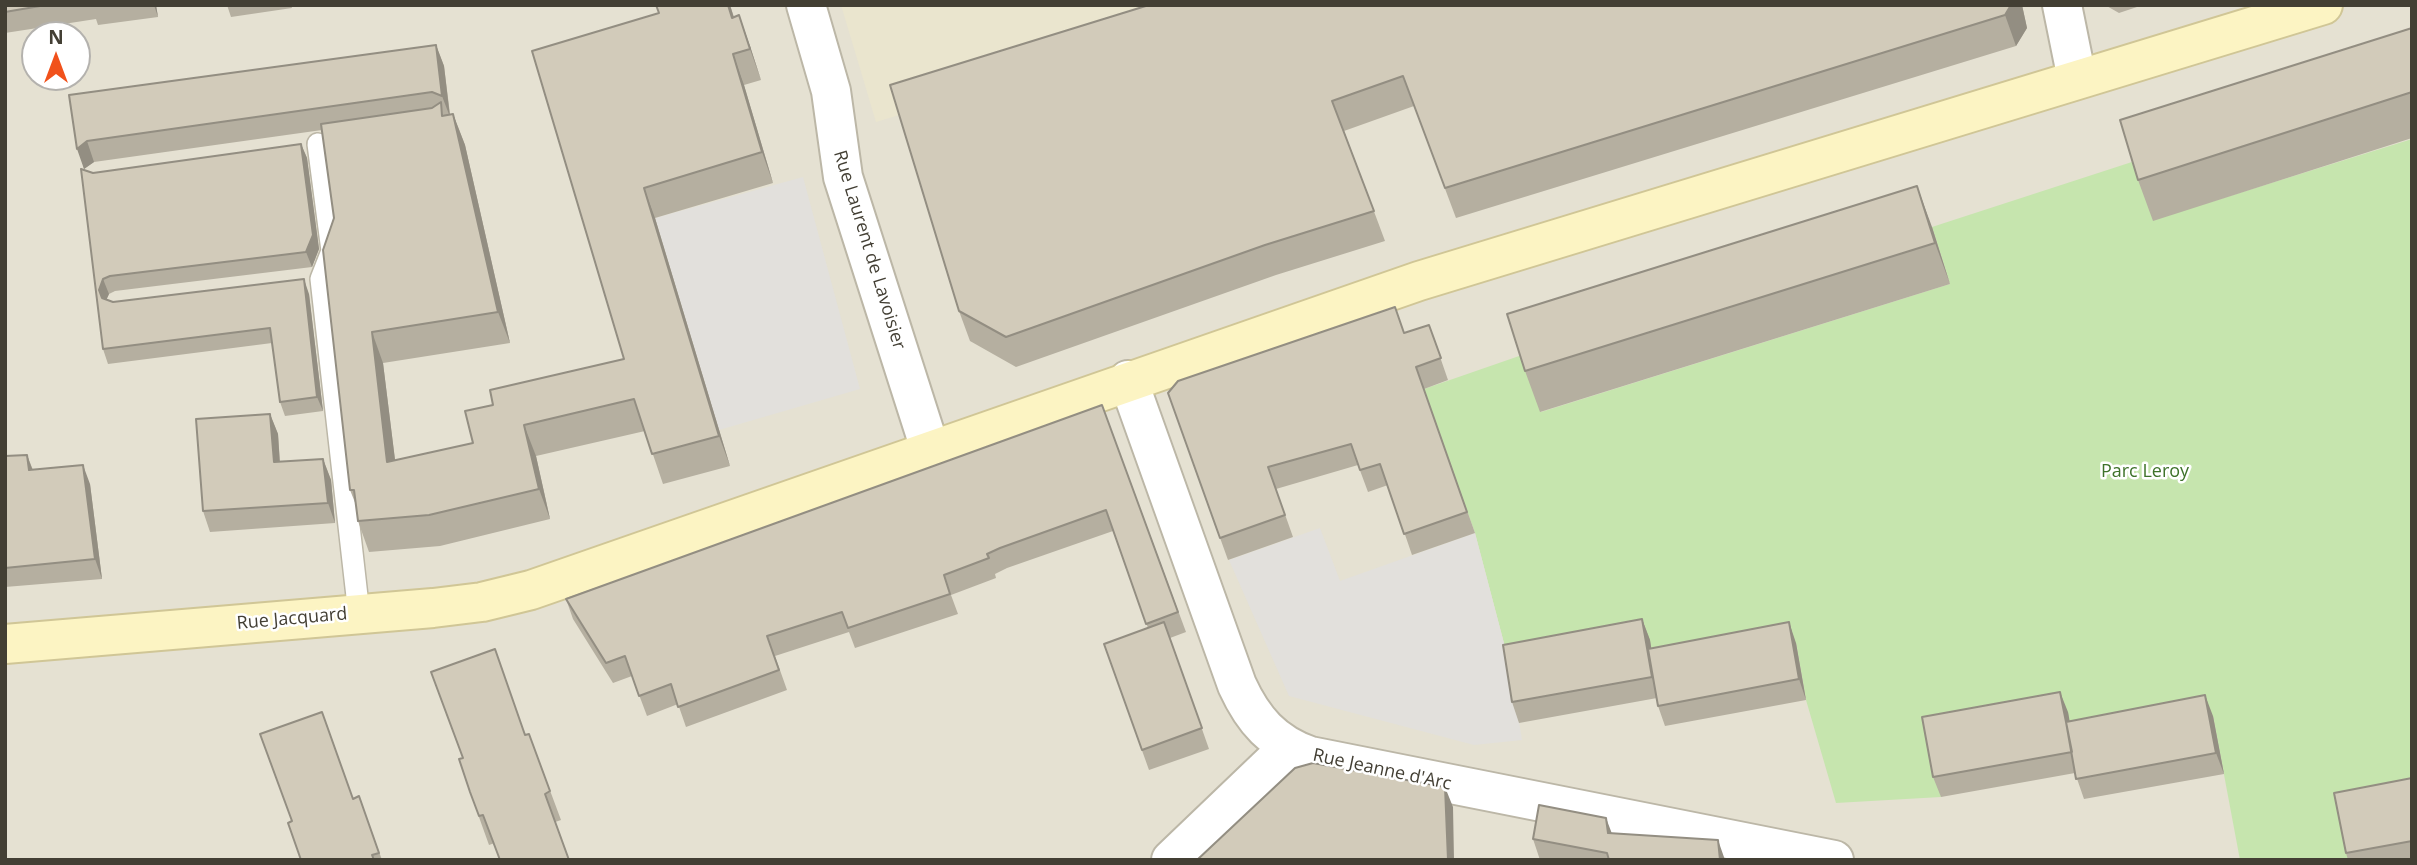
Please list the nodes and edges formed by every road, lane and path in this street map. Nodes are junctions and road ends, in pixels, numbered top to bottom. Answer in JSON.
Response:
{"nodes":[{"id":1,"x":806,"y":5,"type":"edge"},
{"id":2,"x":2062,"y":5,"type":"edge"},
{"id":3,"x":2323,"y":5,"type":"edge"},
{"id":4,"x":2077,"y":79,"type":"junction"},
{"id":5,"x":345,"y":140,"type":"edge"},
{"id":6,"x":318,"y":144,"type":"junction"},
{"id":7,"x":292,"y":148,"type":"edge"},
{"id":8,"x":321,"y":279,"type":"junction"},
{"id":9,"x":294,"y":282,"type":"edge"},
{"id":10,"x":1128,"y":380,"type":"junction"},
{"id":11,"x":931,"y":452,"type":"junction"},
{"id":12,"x":359,"y":614,"type":"junction"},
{"id":13,"x":5,"y":644,"type":"edge"},
{"id":14,"x":1288,"y":748,"type":"junction"},
{"id":15,"x":1829,"y":859,"type":"edge"},
{"id":16,"x":1171,"y":860,"type":"edge"}],
"edges":[{"from":1,"to":11,"type":"street","name":"Rue Laurent de Lavoisier"},
{"from":2,"to":4,"type":"street"},
{"from":3,"to":4,"type":"street","name":"Rue Jacquard"},
{"from":4,"to":10,"type":"street","name":"Rue Jacquard"},
{"from":5,"to":6,"type":"lane"},
{"from":6,"to":7,"type":"lane"},
{"from":6,"to":8,"type":"lane"},
{"from":8,"to":9,"type":"lane"},
{"from":8,"to":12,"type":"lane"},
{"from":10,"to":11,"type":"street","name":"Rue Jacquard"},
{"from":10,"to":14,"type":"street","name":"Rue Jeanne d'Arc"},
{"from":11,"to":12,"type":"street","name":"Rue Jacquard"},
{"from":12,"to":13,"type":"street","name":"Rue Jacquard"},
{"from":14,"to":15,"type":"street","name":"Rue Jeanne d'Arc"},
{"from":14,"to":16,"type":"street"}]}
